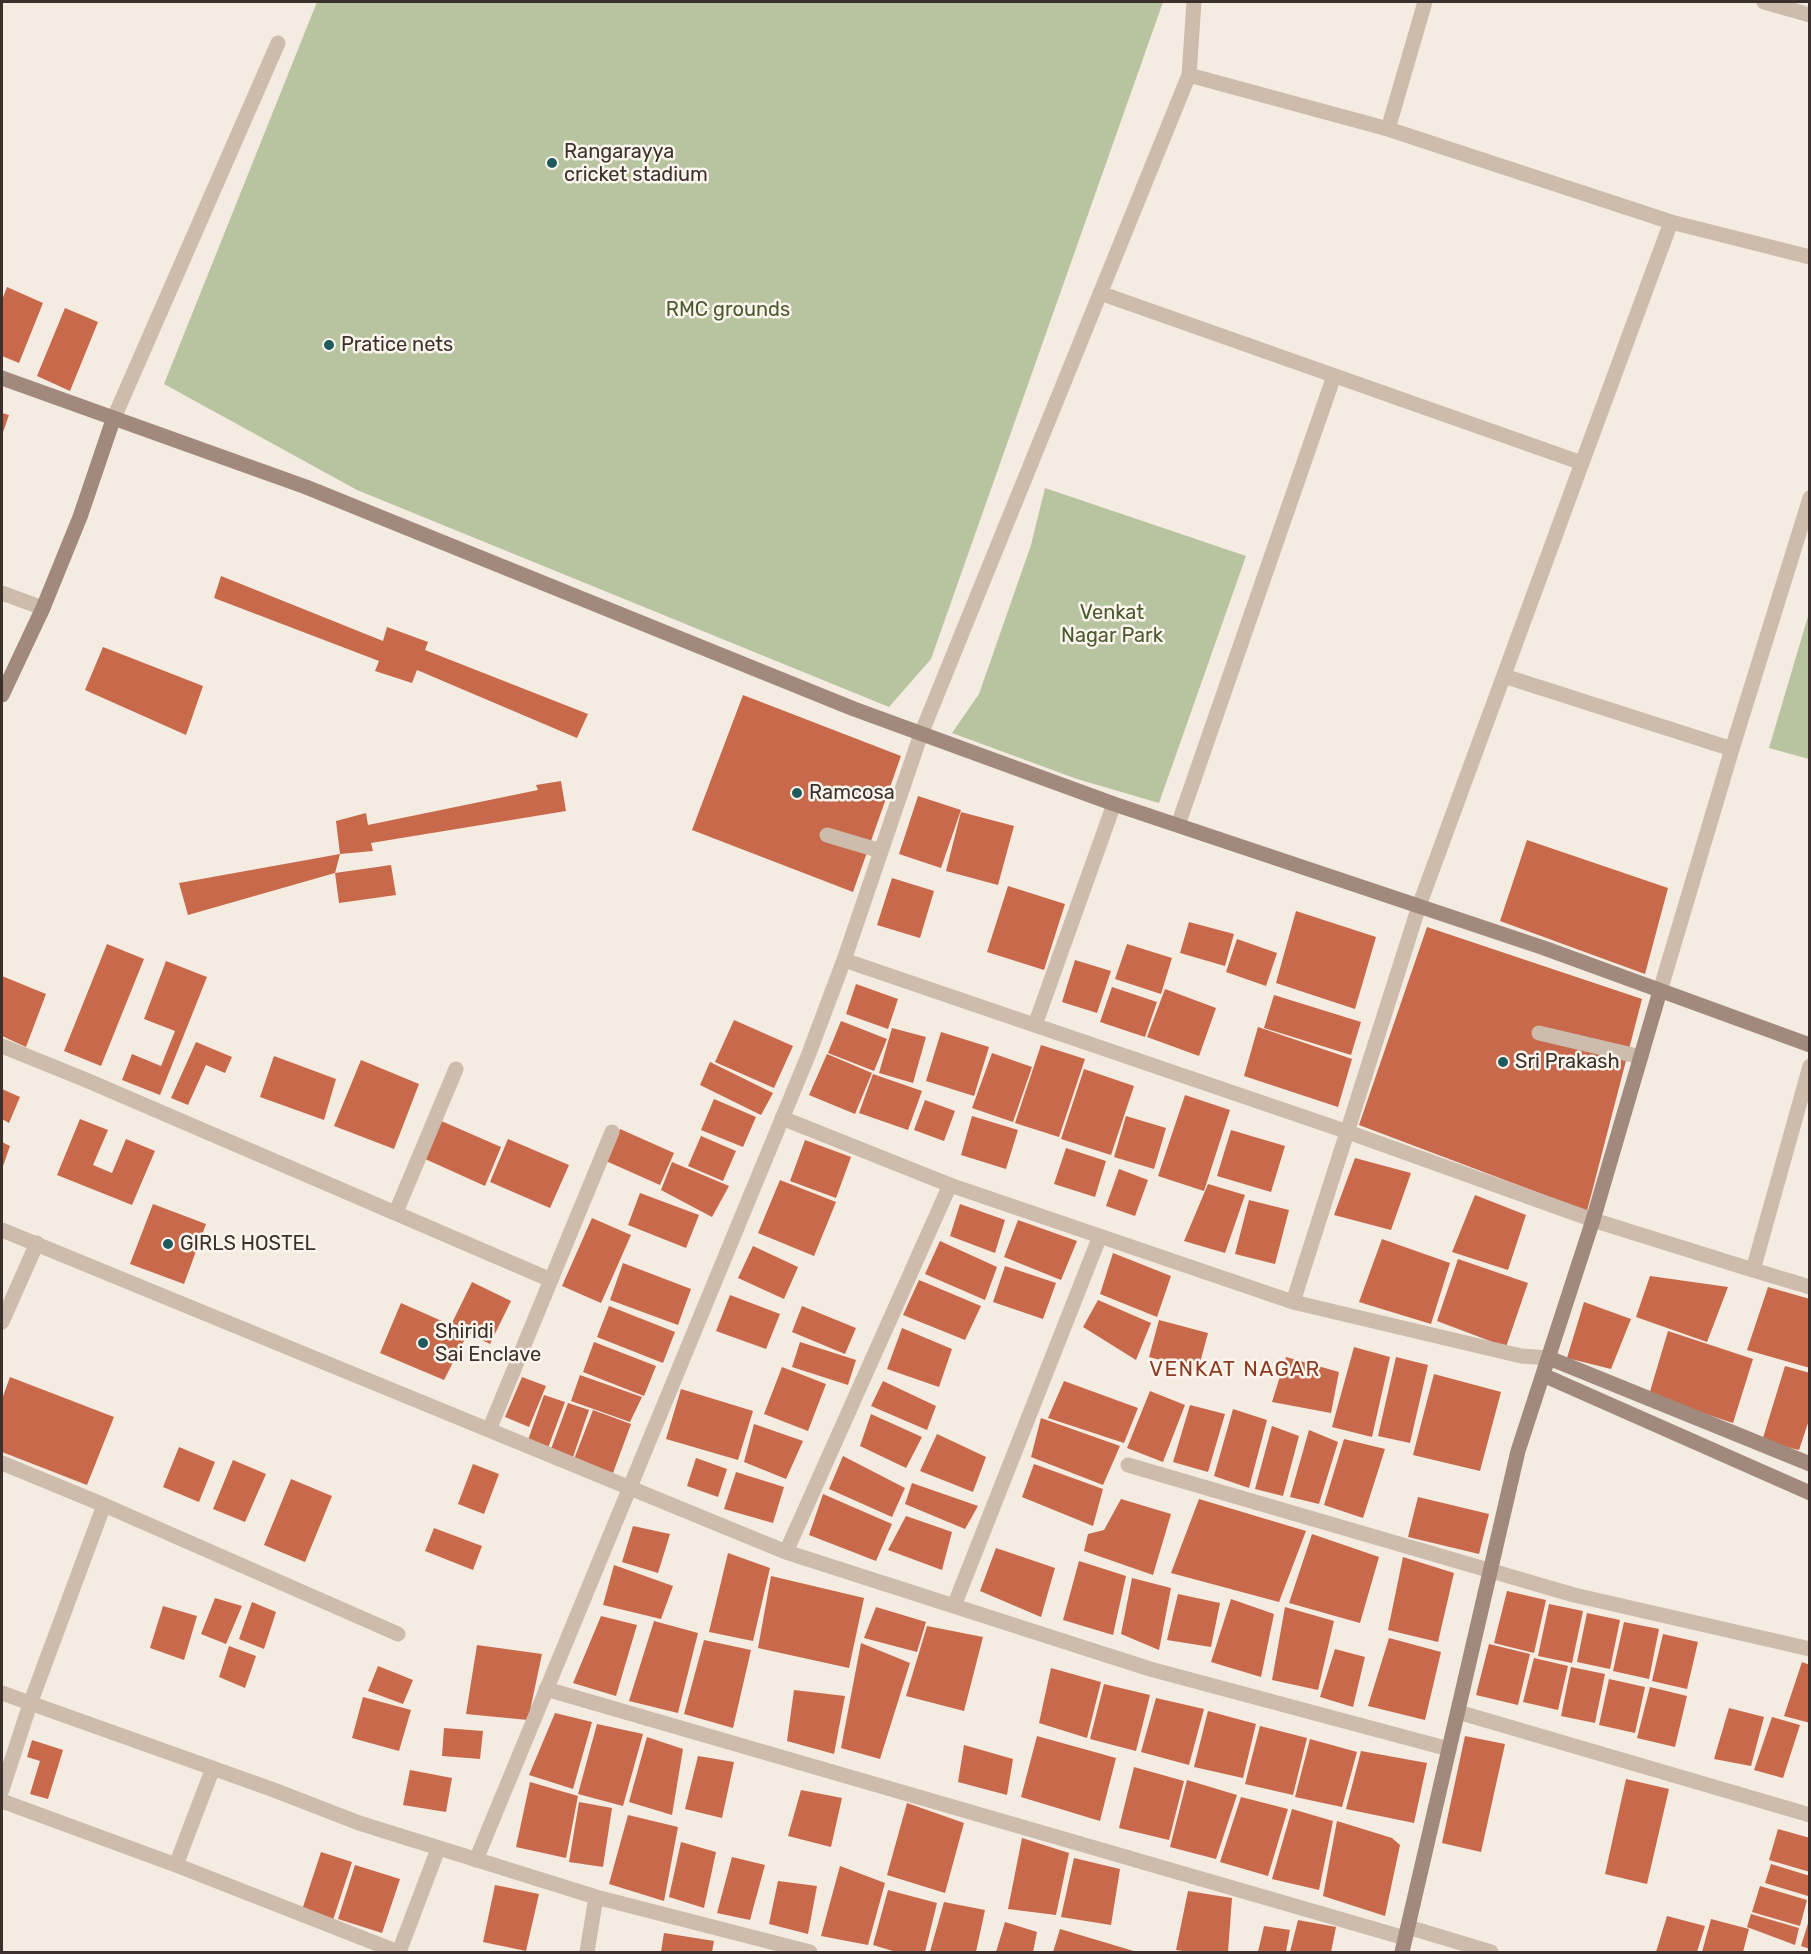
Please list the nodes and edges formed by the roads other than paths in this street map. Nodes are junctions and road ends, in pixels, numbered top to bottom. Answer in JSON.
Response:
{"nodes":[{"id":1,"x":1194,"y":2,"type":"edge"},
{"id":2,"x":1425,"y":2,"type":"edge"},
{"id":3,"x":1764,"y":2,"type":"edge"},
{"id":4,"x":1809,"y":15,"type":"edge"},
{"id":5,"x":278,"y":43,"type":"dead end"},
{"id":6,"x":1189,"y":75,"type":"junction"},
{"id":7,"x":1388,"y":129,"type":"junction"},
{"id":8,"x":1671,"y":222,"type":"junction"},
{"id":9,"x":1809,"y":256,"type":"edge"},
{"id":10,"x":1100,"y":293,"type":"junction"},
{"id":11,"x":1334,"y":376,"type":"junction"},
{"id":12,"x":2,"y":378,"type":"edge"},
{"id":13,"x":113,"y":420,"type":"junction"},
{"id":14,"x":1582,"y":463,"type":"junction"},
{"id":15,"x":1809,"y":498,"type":"edge"},
{"id":16,"x":2,"y":593,"type":"edge"},
{"id":17,"x":43,"y":608,"type":"junction"},
{"id":18,"x":1504,"y":676,"type":"junction"},
{"id":19,"x":2,"y":695,"type":"edge"},
{"id":20,"x":921,"y":734,"type":"junction"},
{"id":21,"x":1732,"y":749,"type":"junction"},
{"id":22,"x":1114,"y":804,"type":"junction"},
{"id":23,"x":1178,"y":825,"type":"junction"},
{"id":24,"x":827,"y":835,"type":"dead end"},
{"id":25,"x":881,"y":851,"type":"junction"},
{"id":26,"x":1419,"y":906,"type":"junction"},
{"id":27,"x":844,"y":960,"type":"junction"},
{"id":28,"x":1660,"y":991,"type":"junction"},
{"id":29,"x":1035,"y":1025,"type":"junction"},
{"id":30,"x":1539,"y":1034,"type":"dead end"},
{"id":31,"x":1809,"y":1045,"type":"edge"},
{"id":32,"x":2,"y":1046,"type":"edge"},
{"id":33,"x":1641,"y":1057,"type":"junction"},
{"id":34,"x":1809,"y":1066,"type":"edge"},
{"id":35,"x":456,"y":1069,"type":"dead end"},
{"id":36,"x":782,"y":1118,"type":"junction"},
{"id":37,"x":612,"y":1132,"type":"dead end"},
{"id":38,"x":1348,"y":1132,"type":"junction"},
{"id":39,"x":950,"y":1185,"type":"junction"},
{"id":40,"x":396,"y":1212,"type":"junction"},
{"id":41,"x":1593,"y":1220,"type":"junction"},
{"id":42,"x":2,"y":1230,"type":"edge"},
{"id":43,"x":1101,"y":1236,"type":"junction"},
{"id":44,"x":38,"y":1243,"type":"junction"},
{"id":45,"x":1753,"y":1270,"type":"junction"},
{"id":46,"x":551,"y":1280,"type":"junction"},
{"id":47,"x":1809,"y":1287,"type":"edge"},
{"id":48,"x":1293,"y":1302,"type":"junction"},
{"id":49,"x":2,"y":1322,"type":"edge"},
{"id":50,"x":1521,"y":1356,"type":"junction"},
{"id":51,"x":1549,"y":1358,"type":"junction"},
{"id":52,"x":1544,"y":1375,"type":"junction"},
{"id":53,"x":489,"y":1430,"type":"junction"},
{"id":54,"x":2,"y":1463,"type":"edge"},
{"id":55,"x":1809,"y":1464,"type":"edge"},
{"id":56,"x":1128,"y":1465,"type":"dead end"},
{"id":57,"x":630,"y":1487,"type":"junction"},
{"id":58,"x":1809,"y":1492,"type":"edge"},
{"id":59,"x":104,"y":1505,"type":"junction"},
{"id":60,"x":786,"y":1552,"type":"junction"},
{"id":61,"x":1490,"y":1572,"type":"junction"},
{"id":62,"x":954,"y":1606,"type":"junction"},
{"id":63,"x":398,"y":1634,"type":"dead end"},
{"id":64,"x":1809,"y":1649,"type":"edge"},
{"id":65,"x":546,"y":1689,"type":"junction"},
{"id":66,"x":2,"y":1693,"type":"edge"},
{"id":67,"x":30,"y":1704,"type":"junction"},
{"id":68,"x":1458,"y":1712,"type":"junction"},
{"id":69,"x":1449,"y":1749,"type":"junction"},
{"id":70,"x":213,"y":1768,"type":"junction"},
{"id":71,"x":2,"y":1790,"type":"edge"},
{"id":72,"x":2,"y":1801,"type":"edge"},
{"id":73,"x":1809,"y":1815,"type":"edge"},
{"id":74,"x":438,"y":1849,"type":"junction"},
{"id":75,"x":476,"y":1860,"type":"junction"},
{"id":76,"x":176,"y":1865,"type":"junction"},
{"id":77,"x":596,"y":1896,"type":"junction"},
{"id":78,"x":1405,"y":1939,"type":"edge"},
{"id":79,"x":398,"y":1953,"type":"edge"},
{"id":80,"x":587,"y":1953,"type":"edge"},
{"id":81,"x":810,"y":1953,"type":"edge"},
{"id":82,"x":1491,"y":1953,"type":"edge"}],
"edges":[{"from":1,"to":6,"type":"street"},
{"from":2,"to":7,"type":"street"},
{"from":3,"to":4,"type":"street"},
{"from":5,"to":13,"type":"street"},
{"from":6,"to":7,"type":"street"},
{"from":6,"to":10,"type":"street"},
{"from":7,"to":8,"type":"street"},
{"from":8,"to":9,"type":"street"},
{"from":8,"to":14,"type":"street"},
{"from":10,"to":11,"type":"street"},
{"from":10,"to":20,"type":"street"},
{"from":11,"to":14,"type":"street"},
{"from":11,"to":23,"type":"street"},
{"from":12,"to":13,"type":"street"},
{"from":13,"to":17,"type":"street"},
{"from":13,"to":20,"type":"street"},
{"from":14,"to":18,"type":"street"},
{"from":15,"to":21,"type":"street"},
{"from":16,"to":17,"type":"street"},
{"from":17,"to":19,"type":"street"},
{"from":18,"to":21,"type":"street"},
{"from":18,"to":26,"type":"street"},
{"from":20,"to":22,"type":"street"},
{"from":20,"to":25,"type":"street"},
{"from":21,"to":28,"type":"street"},
{"from":22,"to":23,"type":"street"},
{"from":22,"to":29,"type":"street"},
{"from":23,"to":26,"type":"street"},
{"from":24,"to":25,"type":"street"},
{"from":25,"to":27,"type":"street"},
{"from":26,"to":28,"type":"street"},
{"from":26,"to":38,"type":"street"},
{"from":27,"to":29,"type":"street"},
{"from":27,"to":36,"type":"street"},
{"from":28,"to":31,"type":"street"},
{"from":28,"to":33,"type":"street"},
{"from":29,"to":38,"type":"street"},
{"from":30,"to":33,"type":"street"},
{"from":32,"to":40,"type":"street"},
{"from":33,"to":41,"type":"street"},
{"from":34,"to":45,"type":"street"},
{"from":35,"to":40,"type":"street"},
{"from":36,"to":39,"type":"street"},
{"from":36,"to":57,"type":"street"},
{"from":37,"to":46,"type":"street"},
{"from":38,"to":41,"type":"street"},
{"from":38,"to":48,"type":"street"},
{"from":39,"to":43,"type":"street"},
{"from":39,"to":60,"type":"street"},
{"from":40,"to":46,"type":"street"},
{"from":41,"to":45,"type":"street"},
{"from":41,"to":51,"type":"street"},
{"from":42,"to":44,"type":"street"},
{"from":43,"to":48,"type":"street"},
{"from":43,"to":62,"type":"street"},
{"from":44,"to":49,"type":"street"},
{"from":44,"to":53,"type":"street"},
{"from":45,"to":47,"type":"street"},
{"from":46,"to":53,"type":"street"},
{"from":48,"to":50,"type":"street"},
{"from":50,"to":51,"type":"street"},
{"from":50,"to":52,"type":"street"},
{"from":51,"to":52,"type":"street"},
{"from":51,"to":55,"type":"street"},
{"from":52,"to":58,"type":"street"},
{"from":52,"to":61,"type":"street"},
{"from":53,"to":57,"type":"street"},
{"from":54,"to":59,"type":"street"},
{"from":56,"to":61,"type":"street"},
{"from":57,"to":60,"type":"street"},
{"from":57,"to":65,"type":"street"},
{"from":59,"to":63,"type":"street"},
{"from":59,"to":67,"type":"street"},
{"from":60,"to":62,"type":"street"},
{"from":61,"to":64,"type":"street"},
{"from":61,"to":68,"type":"street"},
{"from":62,"to":69,"type":"street"},
{"from":65,"to":75,"type":"street"},
{"from":65,"to":78,"type":"street"},
{"from":66,"to":67,"type":"street"},
{"from":67,"to":70,"type":"street"},
{"from":67,"to":71,"type":"street"},
{"from":68,"to":69,"type":"street"},
{"from":68,"to":73,"type":"street"},
{"from":69,"to":78,"type":"street"},
{"from":70,"to":74,"type":"street"},
{"from":70,"to":76,"type":"street"},
{"from":72,"to":76,"type":"street"},
{"from":74,"to":75,"type":"street"},
{"from":74,"to":79,"type":"street"},
{"from":75,"to":77,"type":"street"},
{"from":76,"to":79,"type":"street"},
{"from":77,"to":80,"type":"street"},
{"from":77,"to":81,"type":"street"},
{"from":78,"to":82,"type":"street"}]}
